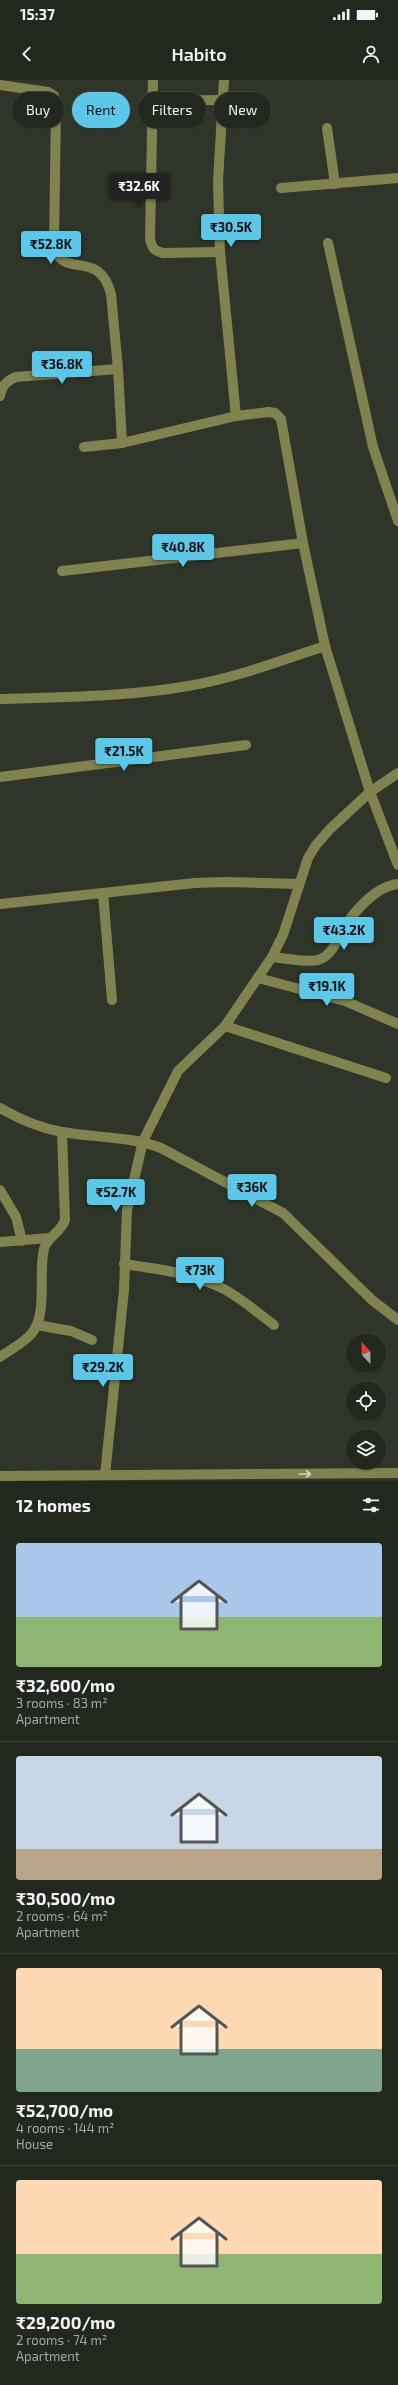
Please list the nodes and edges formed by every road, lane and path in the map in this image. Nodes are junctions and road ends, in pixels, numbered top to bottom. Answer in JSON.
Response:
{"nodes":[{"id":1,"x":153,"y":80,"type":"edge"},
{"id":2,"x":224,"y":80,"type":"edge"},
{"id":3,"x":0,"y":85,"type":"edge"},
{"id":4,"x":153,"y":92,"type":"edge"},
{"id":5,"x":223,"y":92,"type":"edge"},
{"id":6,"x":152,"y":128,"type":"edge"},
{"id":7,"x":221,"y":128,"type":"edge"},
{"id":8,"x":327,"y":128,"type":"dead end"},
{"id":9,"x":398,"y":178,"type":"edge"},
{"id":10,"x":335,"y":184,"type":"junction"},
{"id":11,"x":280,"y":188,"type":"dead end"},
{"id":12,"x":328,"y":243,"type":"dead end"},
{"id":13,"x":220,"y":252,"type":"junction"},
{"id":14,"x":118,"y":369,"type":"junction"},
{"id":15,"x":0,"y":396,"type":"edge"},
{"id":16,"x":236,"y":416,"type":"junction"},
{"id":17,"x":122,"y":443,"type":"junction"},
{"id":18,"x":84,"y":447,"type":"dead end"},
{"id":19,"x":397,"y":515,"type":"edge"},
{"id":20,"x":303,"y":543,"type":"junction"},
{"id":21,"x":62,"y":571,"type":"dead end"},
{"id":22,"x":325,"y":646,"type":"junction"},
{"id":23,"x":0,"y":700,"type":"edge"},
{"id":24,"x":246,"y":745,"type":"dead end"},
{"id":25,"x":398,"y":773,"type":"edge"},
{"id":26,"x":0,"y":777,"type":"edge"},
{"id":27,"x":370,"y":792,"type":"junction"},
{"id":28,"x":398,"y":865,"type":"edge"},
{"id":29,"x":298,"y":884,"type":"junction"},
{"id":30,"x":398,"y":884,"type":"edge"},
{"id":31,"x":103,"y":893,"type":"junction"},
{"id":32,"x":0,"y":904,"type":"edge"},
{"id":33,"x":272,"y":956,"type":"junction"},
{"id":34,"x":258,"y":978,"type":"junction"},
{"id":35,"x":112,"y":1000,"type":"dead end"},
{"id":36,"x":398,"y":1024,"type":"edge"},
{"id":37,"x":224,"y":1026,"type":"junction"},
{"id":38,"x":386,"y":1078,"type":"dead end"},
{"id":39,"x":0,"y":1108,"type":"edge"},
{"id":40,"x":71,"y":1133,"type":"junction"},
{"id":41,"x":143,"y":1141,"type":"junction"},
{"id":42,"x":0,"y":1190,"type":"edge"},
{"id":43,"x":49,"y":1238,"type":"junction"},
{"id":44,"x":22,"y":1241,"type":"junction"},
{"id":45,"x":0,"y":1242,"type":"edge"},
{"id":46,"x":124,"y":1264,"type":"junction"},
{"id":47,"x":398,"y":1320,"type":"edge"},
{"id":48,"x":37,"y":1325,"type":"junction"},
{"id":49,"x":274,"y":1325,"type":"dead end"},
{"id":50,"x":92,"y":1340,"type":"dead end"},
{"id":51,"x":0,"y":1357,"type":"edge"},
{"id":52,"x":398,"y":1473,"type":"edge"},
{"id":53,"x":0,"y":1476,"type":"edge"},
{"id":54,"x":105,"y":1476,"type":"junction"},
{"id":55,"x":32,"y":1478,"type":"edge"},
{"id":56,"x":187,"y":1478,"type":"edge"}],
"edges":[{"from":1,"to":4,"type":"street"},
{"from":2,"to":5,"type":"street"},
{"from":3,"to":14,"type":"street"},
{"from":6,"to":13,"type":"street"},
{"from":7,"to":13,"type":"street"},
{"from":8,"to":10,"type":"street"},
{"from":9,"to":10,"type":"street"},
{"from":10,"to":11,"type":"street"},
{"from":12,"to":19,"type":"street"},
{"from":13,"to":16,"type":"street"},
{"from":14,"to":15,"type":"street"},
{"from":14,"to":17,"type":"street"},
{"from":16,"to":17,"type":"street"},
{"from":16,"to":20,"type":"street"},
{"from":17,"to":18,"type":"street"},
{"from":20,"to":21,"type":"street"},
{"from":20,"to":22,"type":"street"},
{"from":22,"to":23,"type":"street"},
{"from":22,"to":27,"type":"street"},
{"from":24,"to":26,"type":"street"},
{"from":25,"to":27,"type":"street"},
{"from":27,"to":28,"type":"street"},
{"from":27,"to":29,"type":"street"},
{"from":29,"to":31,"type":"street"},
{"from":29,"to":33,"type":"street"},
{"from":30,"to":33,"type":"street"},
{"from":31,"to":32,"type":"street"},
{"from":31,"to":35,"type":"street"},
{"from":33,"to":34,"type":"street"},
{"from":34,"to":36,"type":"street"},
{"from":34,"to":37,"type":"street"},
{"from":37,"to":38,"type":"street"},
{"from":37,"to":41,"type":"street"},
{"from":39,"to":40,"type":"street"},
{"from":40,"to":41,"type":"street"},
{"from":40,"to":43,"type":"street"},
{"from":41,"to":46,"type":"street"},
{"from":41,"to":47,"type":"street"},
{"from":42,"to":44,"type":"street"},
{"from":43,"to":44,"type":"street"},
{"from":43,"to":48,"type":"street"},
{"from":44,"to":45,"type":"street"},
{"from":46,"to":49,"type":"street"},
{"from":46,"to":54,"type":"street"},
{"from":48,"to":50,"type":"street"},
{"from":48,"to":51,"type":"street"},
{"from":56,"to":52,"type":"street","one_way":true},
{"from":53,"to":55,"type":"street"},
{"from":54,"to":55,"type":"street"},
{"from":54,"to":56,"type":"street"}]}
